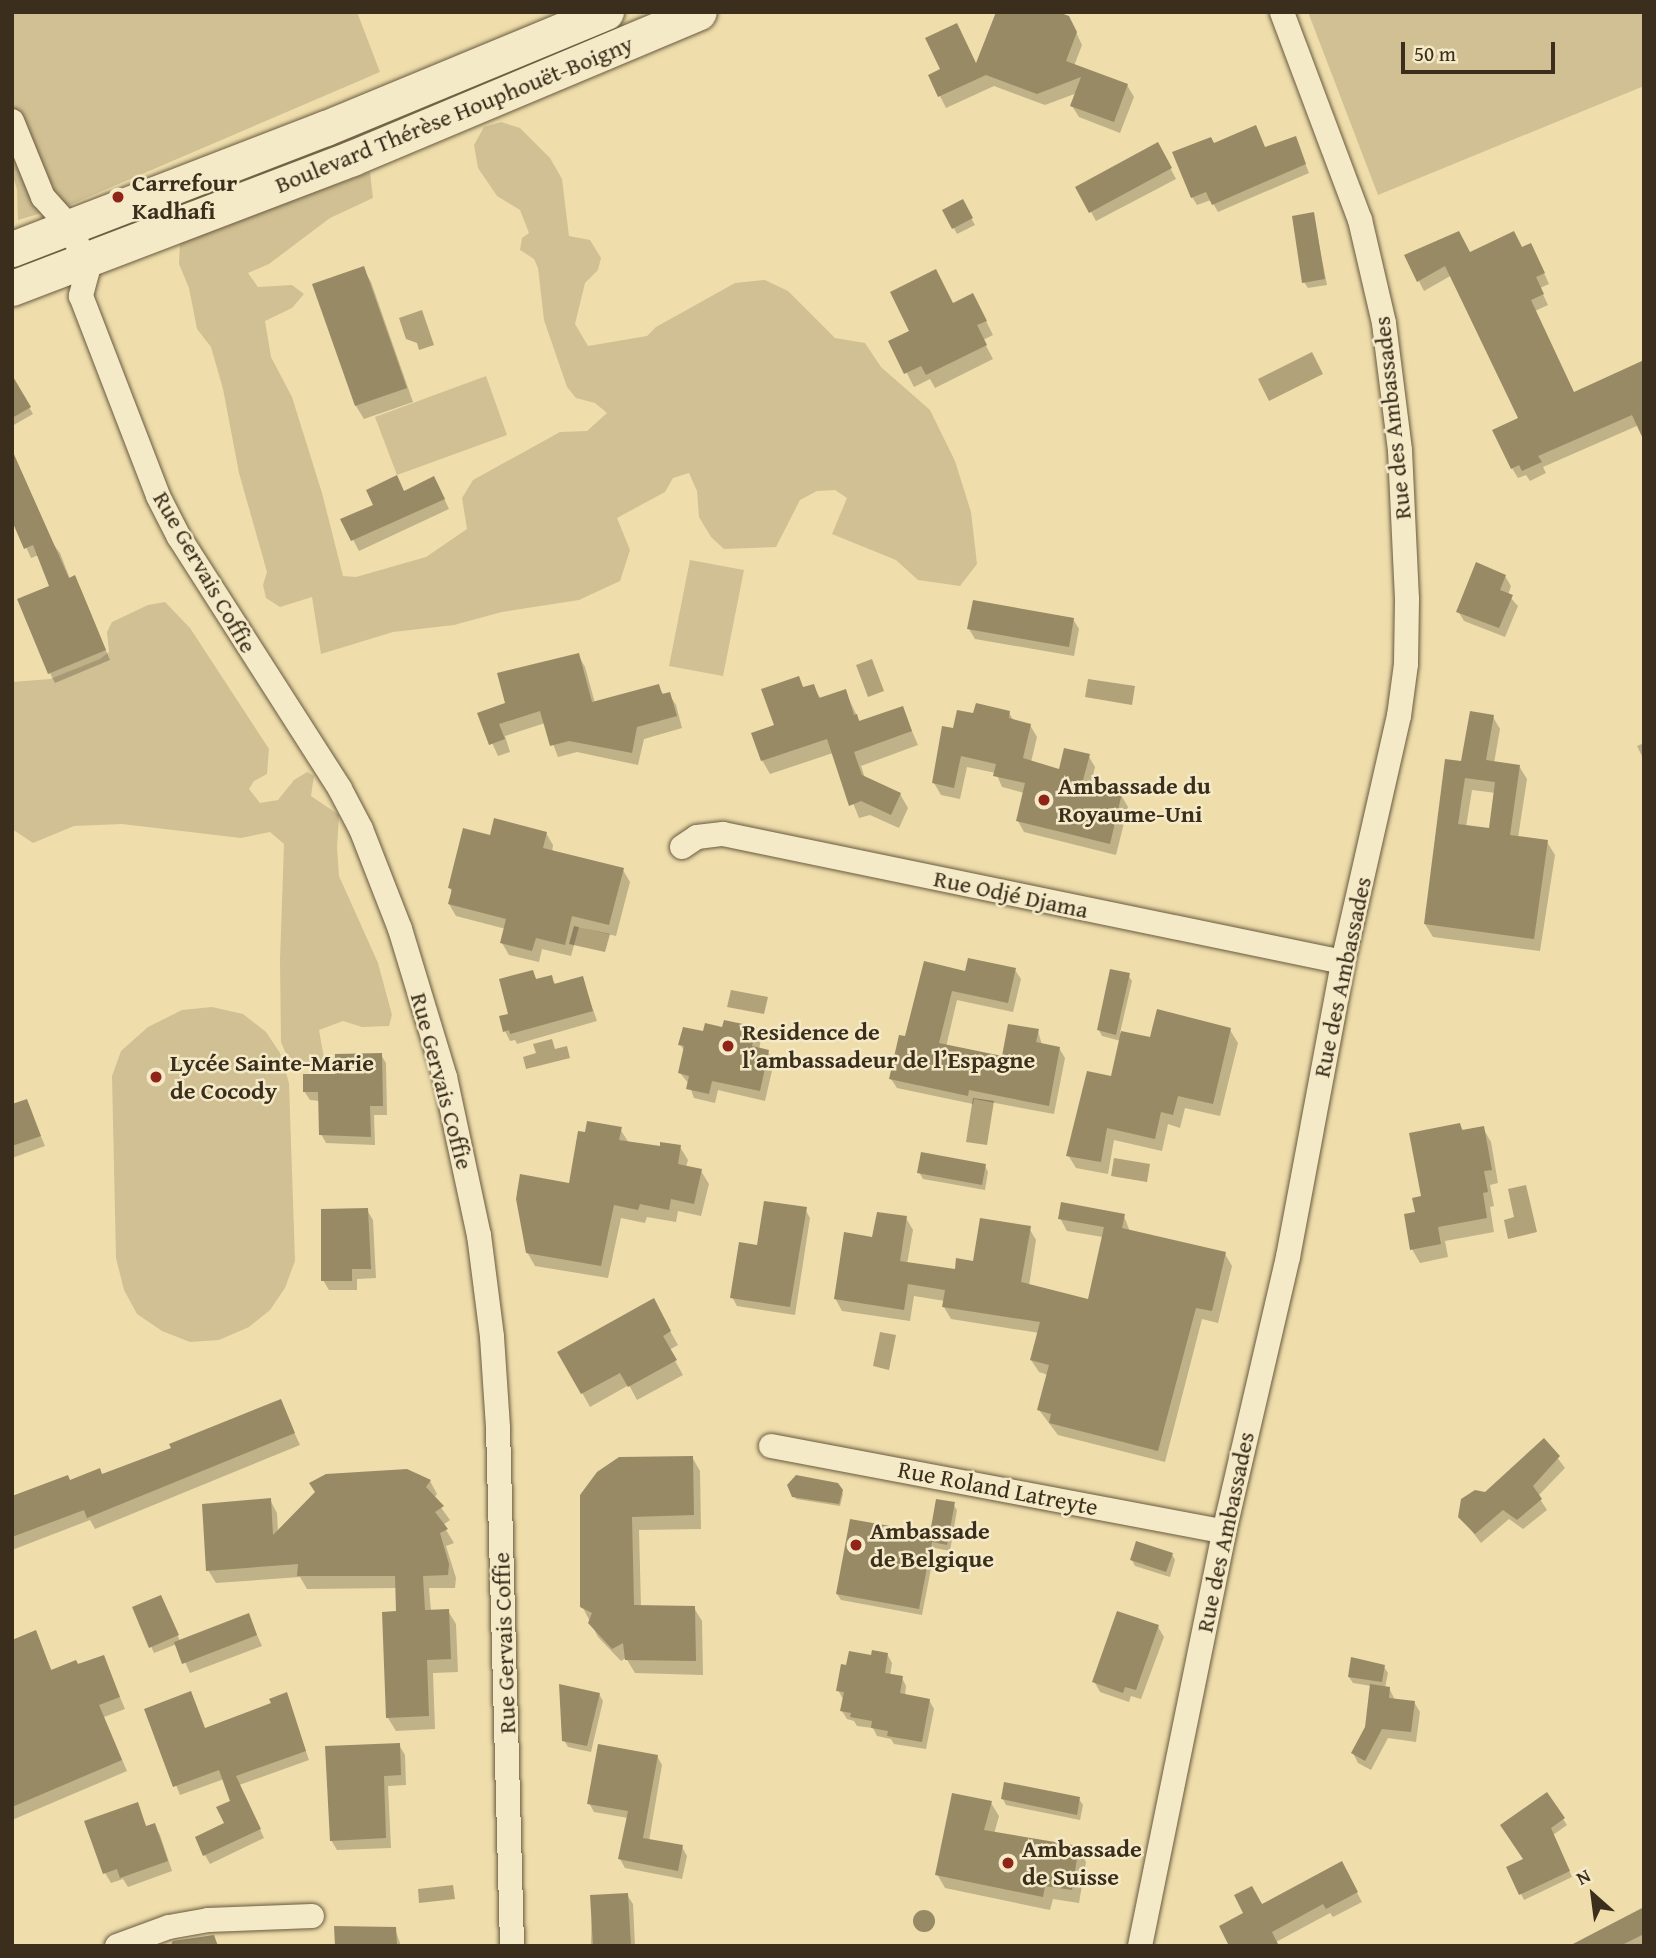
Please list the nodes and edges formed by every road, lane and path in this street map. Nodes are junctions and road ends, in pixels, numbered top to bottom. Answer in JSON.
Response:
{"nodes":[{"id":1,"x":606,"y":12,"type":"edge"},
{"id":2,"x":699,"y":12,"type":"edge"},
{"id":3,"x":1282,"y":12,"type":"edge"},
{"id":4,"x":12,"y":121,"type":"edge"},
{"id":5,"x":40,"y":238,"type":"edge"},
{"id":6,"x":85,"y":261,"type":"junction"},
{"id":7,"x":52,"y":272,"type":"junction"},
{"id":8,"x":12,"y":288,"type":"edge"},
{"id":9,"x":80,"y":296,"type":"junction"},
{"id":10,"x":682,"y":847,"type":"dead end"},
{"id":11,"x":1343,"y":962,"type":"junction"},
{"id":12,"x":771,"y":1446,"type":"dead end"},
{"id":13,"x":1224,"y":1532,"type":"junction"},
{"id":14,"x":312,"y":1916,"type":"dead end"},
{"id":15,"x":117,"y":1946,"type":"edge"},
{"id":16,"x":512,"y":1946,"type":"edge"},
{"id":17,"x":1140,"y":1946,"type":"edge"}],
"edges":[{"from":1,"to":5,"type":"main road","name":"Boulevard Thérèse Houphouët-Boigny"},
{"from":2,"to":6,"type":"main road","name":"Boulevard Thérèse Houphouët-Boigny"},
{"from":3,"to":11,"type":"street","name":"Rue des Ambassades"},
{"from":4,"to":5,"type":"street"},
{"from":5,"to":6,"type":"street"},
{"from":5,"to":7,"type":"street"},
{"from":6,"to":7,"type":"main road","name":"Boulevard Thérèse Houphouët-Boigny"},
{"from":6,"to":9,"type":"street"},
{"from":7,"to":8,"type":"main road","name":"Boulevard Thérèse Houphouët-Boigny"},
{"from":7,"to":9,"type":"street"},
{"from":9,"to":16,"type":"street","name":"Rue Gervais Coffie"},
{"from":10,"to":11,"type":"street","name":"Rue Odjé Djama"},
{"from":11,"to":13,"type":"street","name":"Rue des Ambassades"},
{"from":12,"to":13,"type":"street","name":"Rue Roland Latreyte"},
{"from":13,"to":17,"type":"street","name":"Rue des Ambassades"},
{"from":14,"to":15,"type":"street"}]}
